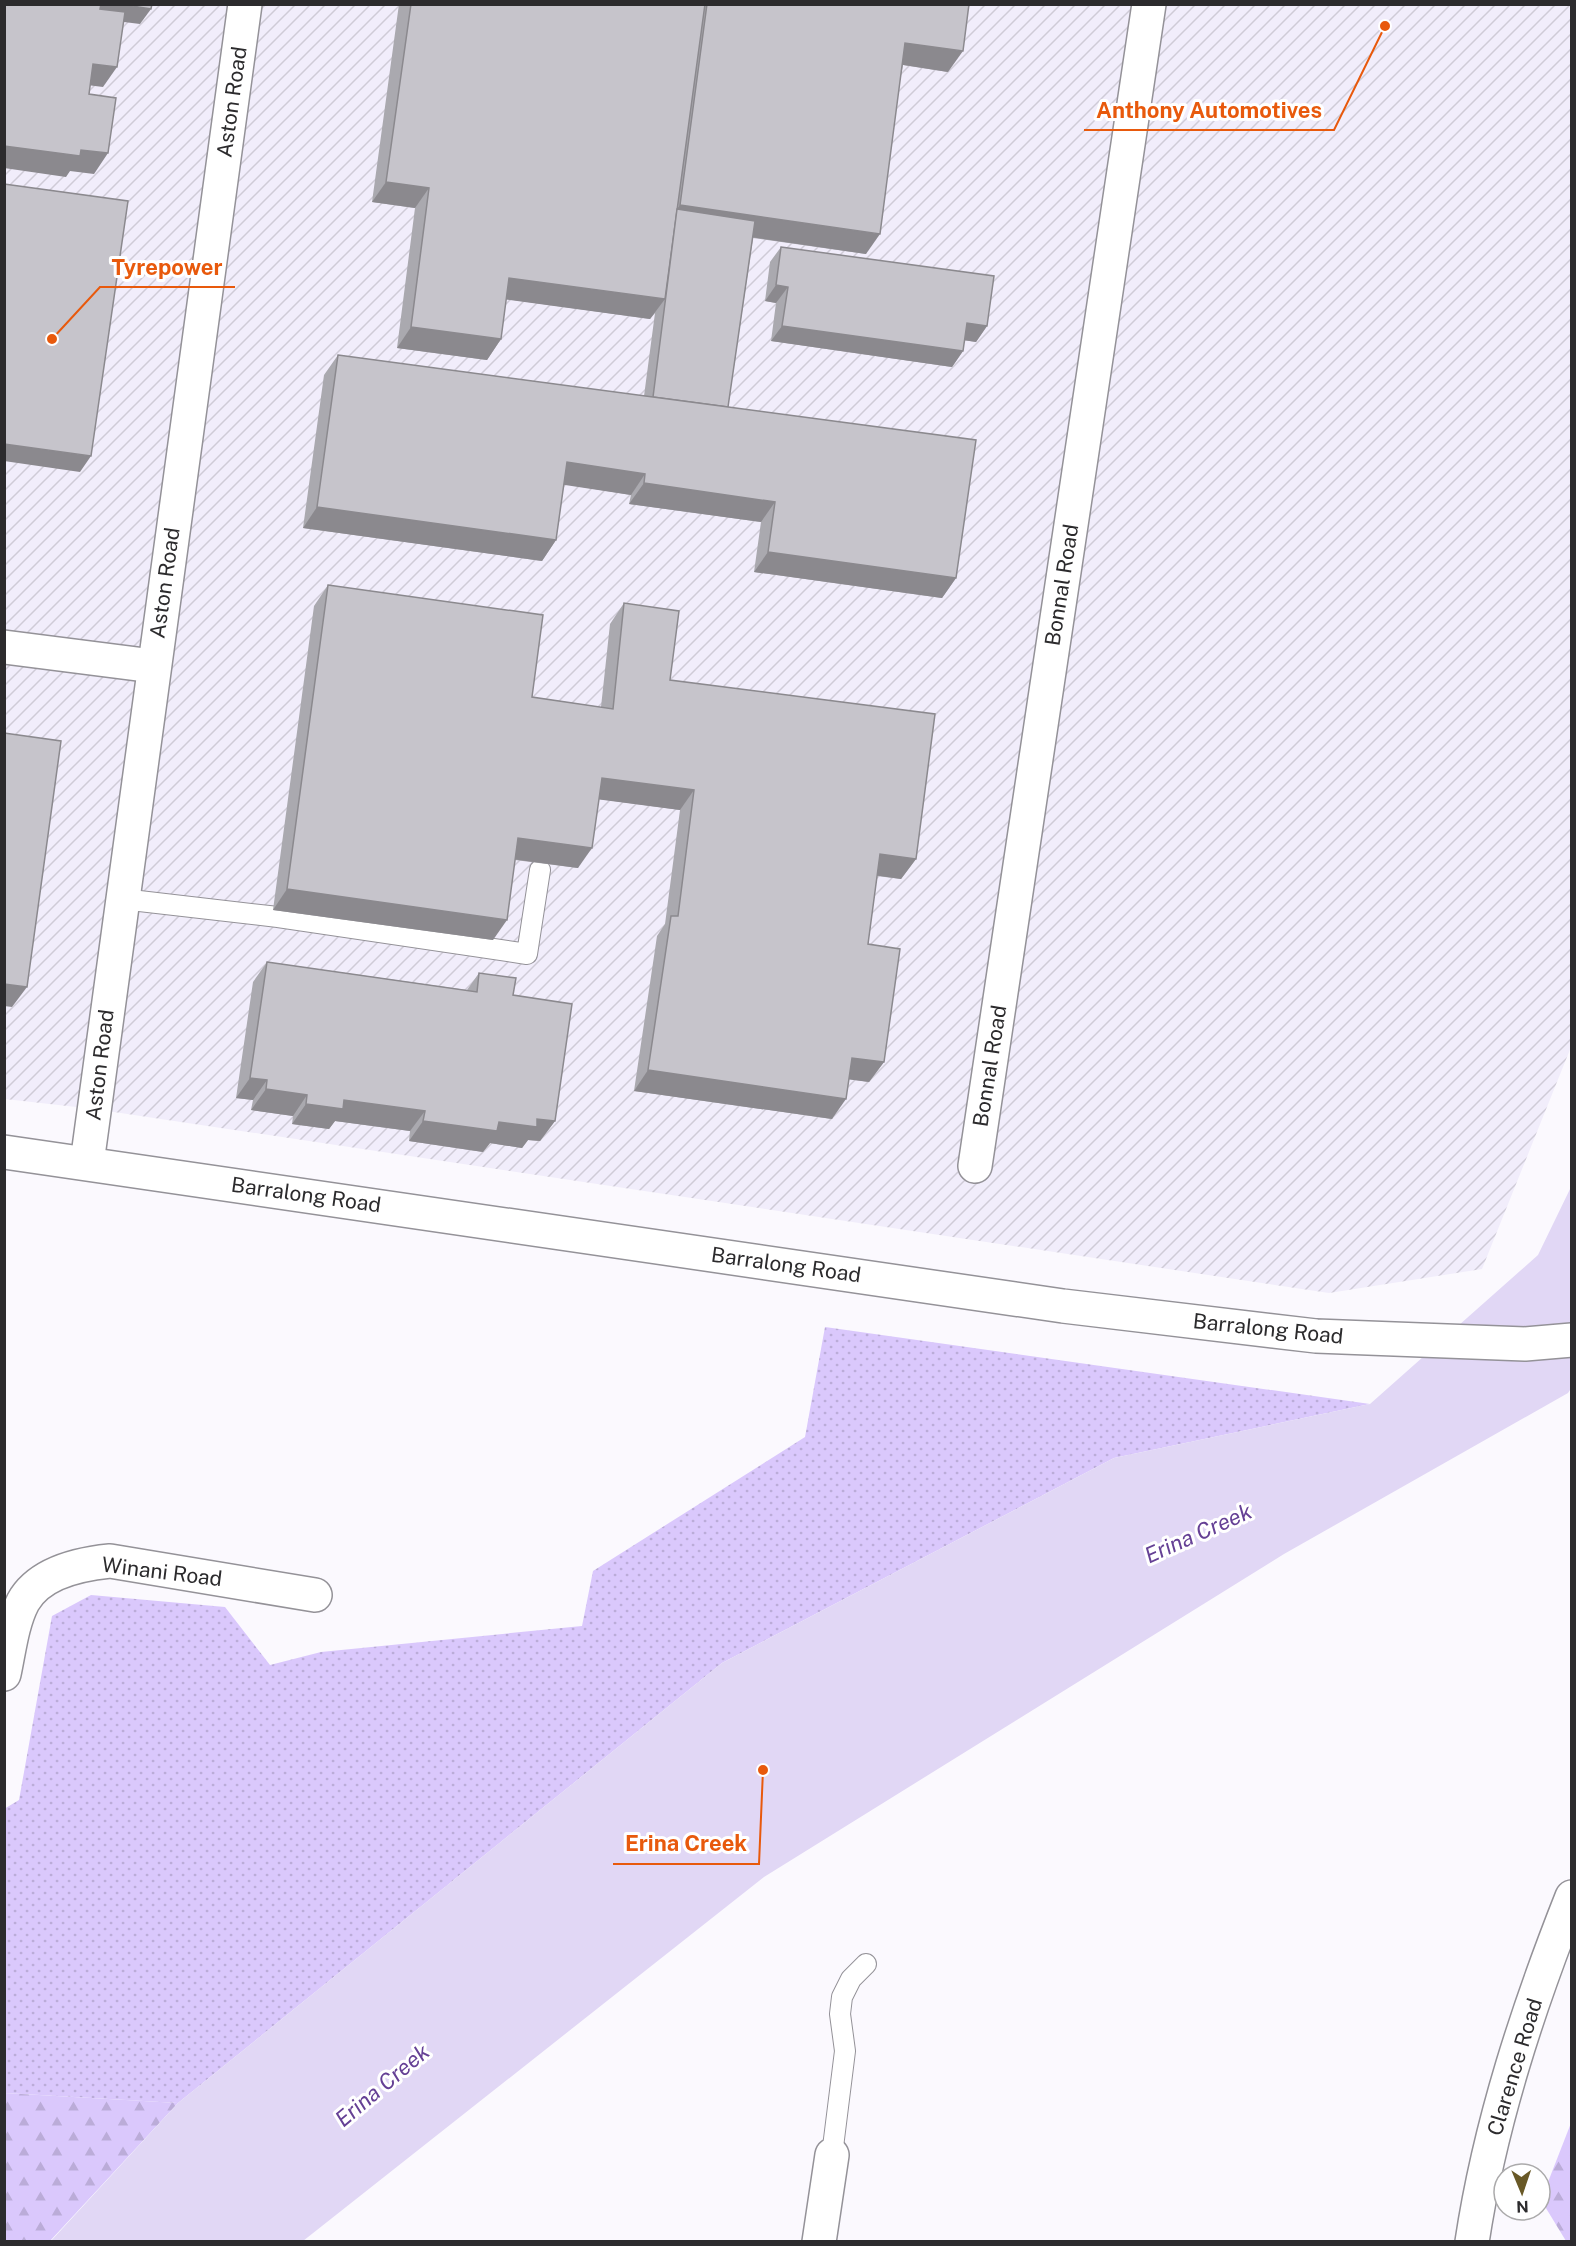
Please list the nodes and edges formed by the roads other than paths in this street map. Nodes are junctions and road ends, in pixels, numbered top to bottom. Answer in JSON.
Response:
{"nodes":[{"id":1,"x":245,"y":4,"type":"edge"},
{"id":2,"x":1149,"y":4,"type":"edge"},
{"id":3,"x":4,"y":647,"type":"edge"},
{"id":4,"x":153,"y":666,"type":"junction"},
{"id":5,"x":540,"y":870,"type":"edge"},
{"id":6,"x":122,"y":900,"type":"junction"},
{"id":7,"x":4,"y":1152,"type":"edge"},
{"id":8,"x":87,"y":1163,"type":"junction"},
{"id":9,"x":975,"y":1166,"type":"dead end"},
{"id":10,"x":1572,"y":1340,"type":"edge"},
{"id":11,"x":315,"y":1594,"type":"dead end"},
{"id":12,"x":4,"y":1674,"type":"edge"},
{"id":13,"x":1572,"y":1897,"type":"edge"},
{"id":14,"x":866,"y":1964,"type":"dead end"},
{"id":15,"x":832,"y":2154,"type":"joint"},
{"id":16,"x":819,"y":2241,"type":"edge"},
{"id":17,"x":1472,"y":2241,"type":"edge"}],
"edges":[{"from":1,"to":4,"type":"street","name":"Aston Road"},
{"from":2,"to":9,"type":"street","name":"Bonnal Road"},
{"from":3,"to":4,"type":"street"},
{"from":4,"to":6,"type":"street","name":"Aston Road"},
{"from":5,"to":6,"type":"lane"},
{"from":6,"to":8,"type":"street","name":"Aston Road"},
{"from":7,"to":8,"type":"street","name":"Barralong Road"},
{"from":8,"to":10,"type":"street","name":"Barralong Road"},
{"from":11,"to":12,"type":"street","name":"Winani Road"},
{"from":13,"to":17,"type":"street","name":"Clarence Road"},
{"from":14,"to":15,"type":"lane"},
{"from":15,"to":16,"type":"street"}]}
